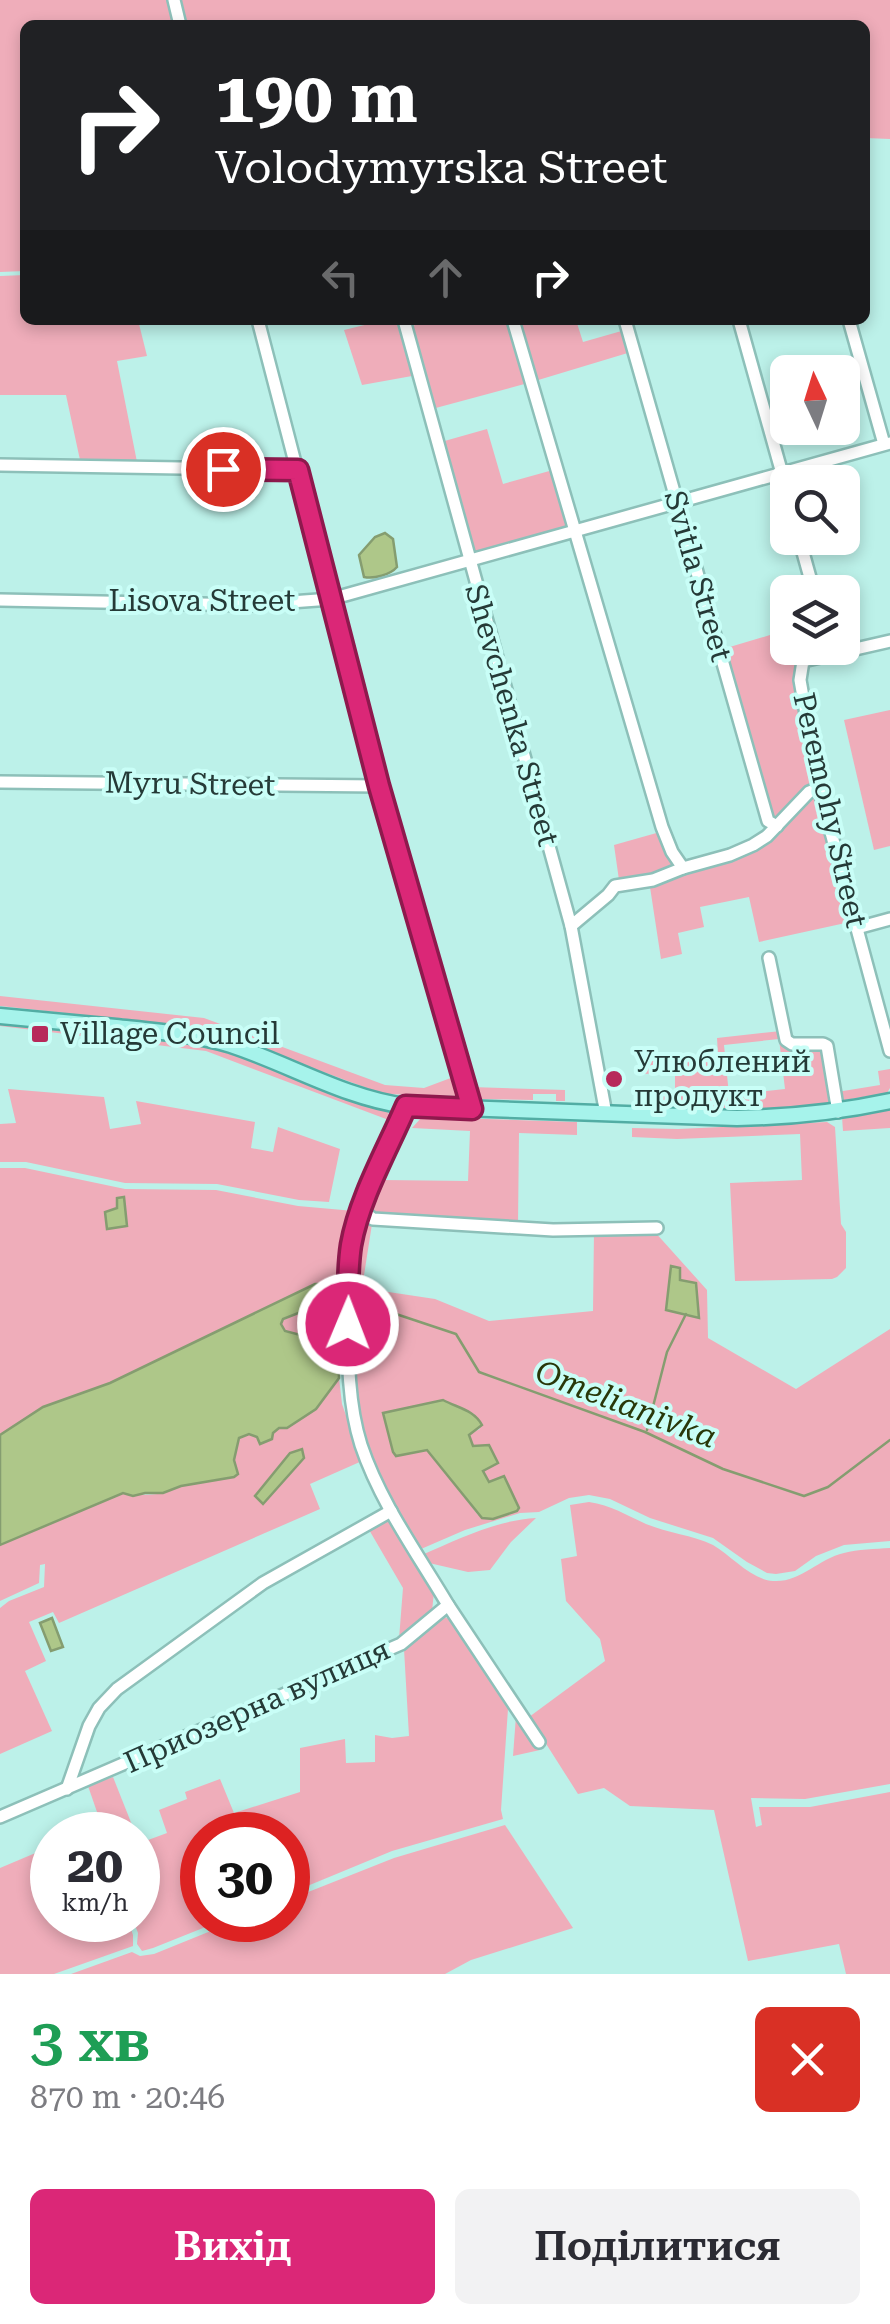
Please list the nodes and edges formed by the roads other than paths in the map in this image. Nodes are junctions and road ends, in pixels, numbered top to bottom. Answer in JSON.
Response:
{"nodes":[{"id":1,"x":259,"y":325,"type":"edge"},
{"id":2,"x":405,"y":325,"type":"edge"},
{"id":3,"x":514,"y":325,"type":"edge"},
{"id":4,"x":627,"y":325,"type":"edge"},
{"id":5,"x":740,"y":325,"type":"edge"},
{"id":6,"x":851,"y":325,"type":"edge"},
{"id":7,"x":887,"y":443,"type":"edge"},
{"id":8,"x":0,"y":465,"type":"edge"},
{"id":9,"x":780,"y":465,"type":"edge"},
{"id":10,"x":810,"y":465,"type":"edge"},
{"id":11,"x":298,"y":470,"type":"junction"},
{"id":12,"x":770,"y":476,"type":"edge"},
{"id":13,"x":676,"y":502,"type":"junction"},
{"id":14,"x":574,"y":531,"type":"junction"},
{"id":15,"x":469,"y":561,"type":"junction"},
{"id":16,"x":0,"y":600,"type":"edge"},
{"id":17,"x":331,"y":600,"type":"junction"},
{"id":18,"x":890,"y":641,"type":"edge"},
{"id":19,"x":860,"y":646,"type":"edge"},
{"id":20,"x":802,"y":665,"type":"edge"},
{"id":21,"x":0,"y":782,"type":"edge"},
{"id":22,"x":379,"y":786,"type":"junction"},
{"id":23,"x":819,"y":788,"type":"junction"},
{"id":24,"x":777,"y":826,"type":"junction"},
{"id":25,"x":684,"y":868,"type":"junction"},
{"id":26,"x":890,"y":920,"type":"edge"},
{"id":27,"x":571,"y":926,"type":"junction"},
{"id":28,"x":857,"y":928,"type":"junction"},
{"id":29,"x":770,"y":958,"type":"dead end"},
{"id":30,"x":0,"y":1016,"type":"edge"},
{"id":31,"x":887,"y":1032,"type":"edge"},
{"id":32,"x":890,"y":1051,"type":"edge"},
{"id":33,"x":890,"y":1101,"type":"edge"},
{"id":34,"x":406,"y":1106,"type":"junction"},
{"id":35,"x":472,"y":1109,"type":"junction"},
{"id":36,"x":838,"y":1112,"type":"junction"},
{"id":37,"x":606,"y":1114,"type":"junction"},
{"id":38,"x":361,"y":1210,"type":"junction"},
{"id":39,"x":657,"y":1228,"type":"dead end"},
{"id":40,"x":390,"y":1511,"type":"junction"},
{"id":41,"x":448,"y":1605,"type":"junction"},
{"id":42,"x":539,"y":1742,"type":"dead end"},
{"id":43,"x":67,"y":1789,"type":"junction"},
{"id":44,"x":0,"y":1818,"type":"edge"}],
"edges":[{"from":1,"to":11,"type":"street","name":"Lisova Street"},
{"from":2,"to":15,"type":"street","name":"Shevchenka Street"},
{"from":3,"to":14,"type":"street"},
{"from":4,"to":13,"type":"street","name":"Svitla Street"},
{"from":5,"to":9,"type":"street"},
{"from":6,"to":7,"type":"street"},
{"from":7,"to":10,"type":"street"},
{"from":8,"to":11,"type":"street"},
{"from":11,"to":17,"type":"street","name":"Lisova Street"},
{"from":12,"to":13,"type":"street"},
{"from":13,"to":14,"type":"street"},
{"from":13,"to":24,"type":"street","name":"Svitla Street"},
{"from":14,"to":15,"type":"street"},
{"from":14,"to":25,"type":"street"},
{"from":15,"to":17,"type":"street"},
{"from":15,"to":27,"type":"street","name":"Shevchenka Street"},
{"from":16,"to":17,"type":"street","name":"Lisova Street"},
{"from":17,"to":22,"type":"street"},
{"from":18,"to":19,"type":"street"},
{"from":20,"to":23,"type":"street","name":"Peremohy Street"},
{"from":21,"to":22,"type":"street","name":"Myru Street"},
{"from":22,"to":35,"type":"street"},
{"from":23,"to":24,"type":"street"},
{"from":23,"to":28,"type":"street","name":"Peremohy Street"},
{"from":24,"to":25,"type":"street"},
{"from":25,"to":27,"type":"street"},
{"from":26,"to":28,"type":"street"},
{"from":27,"to":37,"type":"street","name":"Shevchenka Street"},
{"from":28,"to":31,"type":"street","name":"Peremohy Street"},
{"from":29,"to":36,"type":"street"},
{"from":30,"to":34,"type":"main road"},
{"from":31,"to":32,"type":"street","name":"Peremohy Street"},
{"from":33,"to":36,"type":"main road"},
{"from":34,"to":35,"type":"main road"},
{"from":34,"to":38,"type":"street"},
{"from":35,"to":37,"type":"main road"},
{"from":36,"to":37,"type":"main road"},
{"from":38,"to":39,"type":"street"},
{"from":38,"to":40,"type":"street"},
{"from":40,"to":41,"type":"street"},
{"from":40,"to":43,"type":"street","name":"Приозерна вулиця"},
{"from":41,"to":42,"type":"street"},
{"from":41,"to":43,"type":"street","name":"Приозерна вулиця"},
{"from":43,"to":44,"type":"street","name":"Приозерна вулиця"}]}
